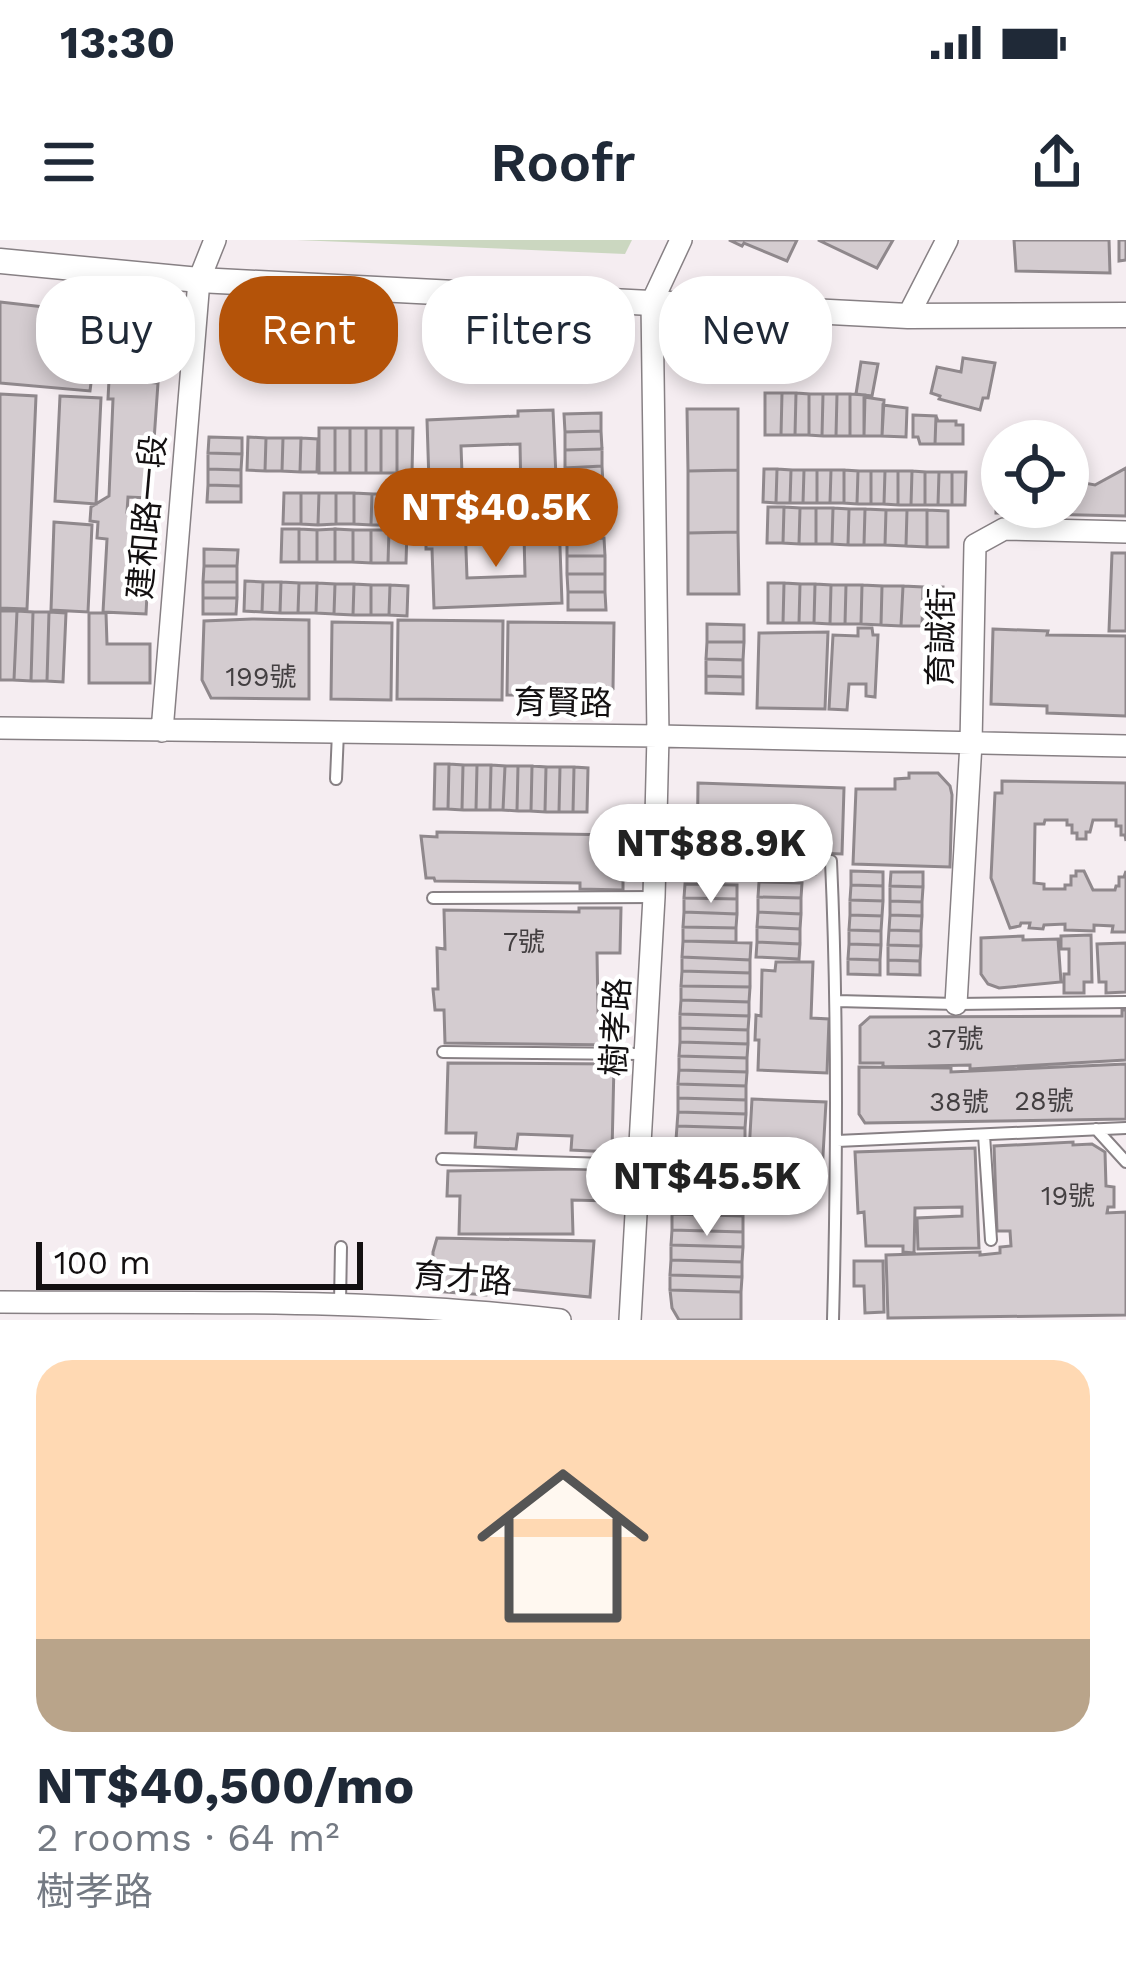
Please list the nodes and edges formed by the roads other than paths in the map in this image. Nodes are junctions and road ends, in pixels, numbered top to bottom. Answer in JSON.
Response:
{"nodes":[{"id":1,"x":215,"y":240,"type":"edge"},
{"id":2,"x":681,"y":240,"type":"edge"},
{"id":3,"x":947,"y":240,"type":"edge"},
{"id":4,"x":0,"y":261,"type":"edge"},
{"id":5,"x":199,"y":280,"type":"junction"},
{"id":6,"x":652,"y":302,"type":"junction"},
{"id":7,"x":1126,"y":315,"type":"edge"},
{"id":8,"x":908,"y":316,"type":"junction"},
{"id":9,"x":1126,"y":532,"type":"edge"},
{"id":10,"x":0,"y":728,"type":"edge"},
{"id":11,"x":162,"y":730,"type":"junction"},
{"id":12,"x":338,"y":732,"type":"junction"},
{"id":13,"x":658,"y":736,"type":"junction"},
{"id":14,"x":971,"y":743,"type":"junction"},
{"id":15,"x":1126,"y":746,"type":"edge"},
{"id":16,"x":336,"y":779,"type":"dead end"},
{"id":17,"x":831,"y":861,"type":"dead end"},
{"id":18,"x":654,"y":897,"type":"junction"},
{"id":19,"x":433,"y":898,"type":"dead end"},
{"id":20,"x":837,"y":1000,"type":"junction"},
{"id":21,"x":1126,"y":1002,"type":"edge"},
{"id":22,"x":956,"y":1004,"type":"junction"},
{"id":23,"x":443,"y":1052,"type":"dead end"},
{"id":24,"x":646,"y":1054,"type":"junction"},
{"id":25,"x":1095,"y":1128,"type":"junction"},
{"id":26,"x":1126,"y":1128,"type":"edge"},
{"id":27,"x":984,"y":1135,"type":"junction"},
{"id":28,"x":837,"y":1141,"type":"junction"},
{"id":29,"x":442,"y":1159,"type":"dead end"},
{"id":30,"x":1126,"y":1162,"type":"edge"},
{"id":31,"x":641,"y":1165,"type":"junction"},
{"id":32,"x":991,"y":1240,"type":"dead end"},
{"id":33,"x":341,"y":1247,"type":"dead end"},
{"id":34,"x":0,"y":1302,"type":"edge"},
{"id":35,"x":340,"y":1303,"type":"junction"},
{"id":36,"x":560,"y":1320,"type":"edge"},
{"id":37,"x":630,"y":1320,"type":"edge"},
{"id":38,"x":832,"y":1320,"type":"edge"}],
"edges":[{"from":1,"to":5,"type":"street","name":"建和路一段"},
{"from":2,"to":6,"type":"street","name":"樹孝路"},
{"from":3,"to":8,"type":"street"},
{"from":4,"to":5,"type":"street"},
{"from":5,"to":6,"type":"street"},
{"from":5,"to":11,"type":"street","name":"建和路一段"},
{"from":6,"to":8,"type":"street"},
{"from":6,"to":13,"type":"street","name":"樹孝路"},
{"from":7,"to":8,"type":"street"},
{"from":9,"to":14,"type":"street","name":"育誠街"},
{"from":10,"to":11,"type":"street","name":"育賢路"},
{"from":11,"to":12,"type":"street","name":"育賢路"},
{"from":12,"to":13,"type":"street","name":"育賢路"},
{"from":12,"to":16,"type":"lane"},
{"from":13,"to":14,"type":"street","name":"育賢路"},
{"from":13,"to":18,"type":"street","name":"樹孝路"},
{"from":14,"to":15,"type":"street","name":"育賢路"},
{"from":14,"to":22,"type":"street"},
{"from":17,"to":20,"type":"lane"},
{"from":18,"to":19,"type":"lane"},
{"from":18,"to":24,"type":"street","name":"樹孝路"},
{"from":20,"to":22,"type":"lane"},
{"from":20,"to":28,"type":"lane"},
{"from":21,"to":22,"type":"lane"},
{"from":23,"to":24,"type":"lane"},
{"from":24,"to":31,"type":"street","name":"樹孝路"},
{"from":25,"to":26,"type":"lane"},
{"from":25,"to":27,"type":"lane"},
{"from":25,"to":30,"type":"lane"},
{"from":27,"to":28,"type":"lane"},
{"from":27,"to":32,"type":"lane"},
{"from":28,"to":38,"type":"lane"},
{"from":29,"to":31,"type":"lane"},
{"from":31,"to":37,"type":"street","name":"樹孝路"},
{"from":33,"to":35,"type":"lane"},
{"from":34,"to":35,"type":"street","name":"育才路"},
{"from":35,"to":36,"type":"street","name":"育才路"}]}
